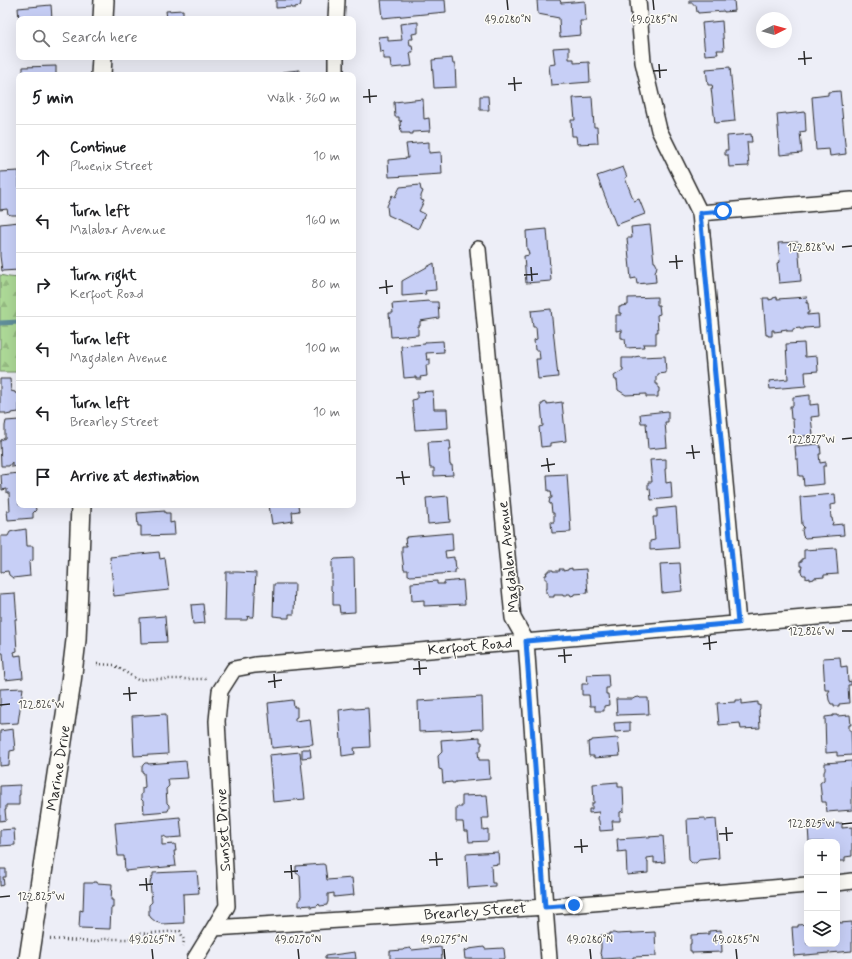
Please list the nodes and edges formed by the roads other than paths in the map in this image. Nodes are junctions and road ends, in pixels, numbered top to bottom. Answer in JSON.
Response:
{"nodes":[{"id":1,"x":104,"y":0,"type":"edge"},
{"id":2,"x":337,"y":0,"type":"edge"},
{"id":3,"x":638,"y":0,"type":"edge"},
{"id":4,"x":103,"y":16,"type":"edge"},
{"id":5,"x":336,"y":16,"type":"edge"},
{"id":6,"x":102,"y":60,"type":"edge"},
{"id":7,"x":336,"y":60,"type":"edge"},
{"id":8,"x":101,"y":72,"type":"edge"},
{"id":9,"x":336,"y":72,"type":"edge"},
{"id":10,"x":852,"y":200,"type":"edge"},
{"id":11,"x":700,"y":213,"type":"junction"},
{"id":12,"x":478,"y":249,"type":"dead end"},
{"id":13,"x":81,"y":508,"type":"edge"},
{"id":14,"x":852,"y":614,"type":"edge"},
{"id":15,"x":738,"y":623,"type":"junction"},
{"id":16,"x":526,"y":641,"type":"junction"},
{"id":17,"x":220,"y":691,"type":"joint"},
{"id":18,"x":852,"y":881,"type":"edge"},
{"id":19,"x":840,"y":883,"type":"edge"},
{"id":20,"x":804,"y":885,"type":"edge"},
{"id":21,"x":545,"y":907,"type":"junction"},
{"id":22,"x":214,"y":928,"type":"junction"},
{"id":23,"x":188,"y":956,"type":"edge"},
{"id":24,"x":29,"y":959,"type":"edge"},
{"id":25,"x":549,"y":959,"type":"edge"}],
"edges":[{"from":1,"to":4,"type":"street"},
{"from":2,"to":5,"type":"street"},
{"from":3,"to":11,"type":"street"},
{"from":6,"to":8,"type":"street"},
{"from":7,"to":9,"type":"street"},
{"from":10,"to":11,"type":"street"},
{"from":11,"to":15,"type":"street"},
{"from":12,"to":16,"type":"street","name":"Magdalen Avenue"},
{"from":13,"to":24,"type":"street","name":"Marine Drive"},
{"from":14,"to":15,"type":"street","name":"Kerfoot Road"},
{"from":15,"to":16,"type":"street","name":"Kerfoot Road"},
{"from":16,"to":17,"type":"street","name":"Kerfoot Road"},
{"from":16,"to":21,"type":"street","name":"Magdalen Avenue"},
{"from":17,"to":22,"type":"street","name":"Sunset Drive"},
{"from":18,"to":19,"type":"street"},
{"from":20,"to":21,"type":"street","name":"Brearley Street"},
{"from":21,"to":22,"type":"street","name":"Brearley Street"},
{"from":21,"to":25,"type":"street","name":"Magdalen Avenue"},
{"from":22,"to":23,"type":"street","name":"Sunset Drive"}]}
